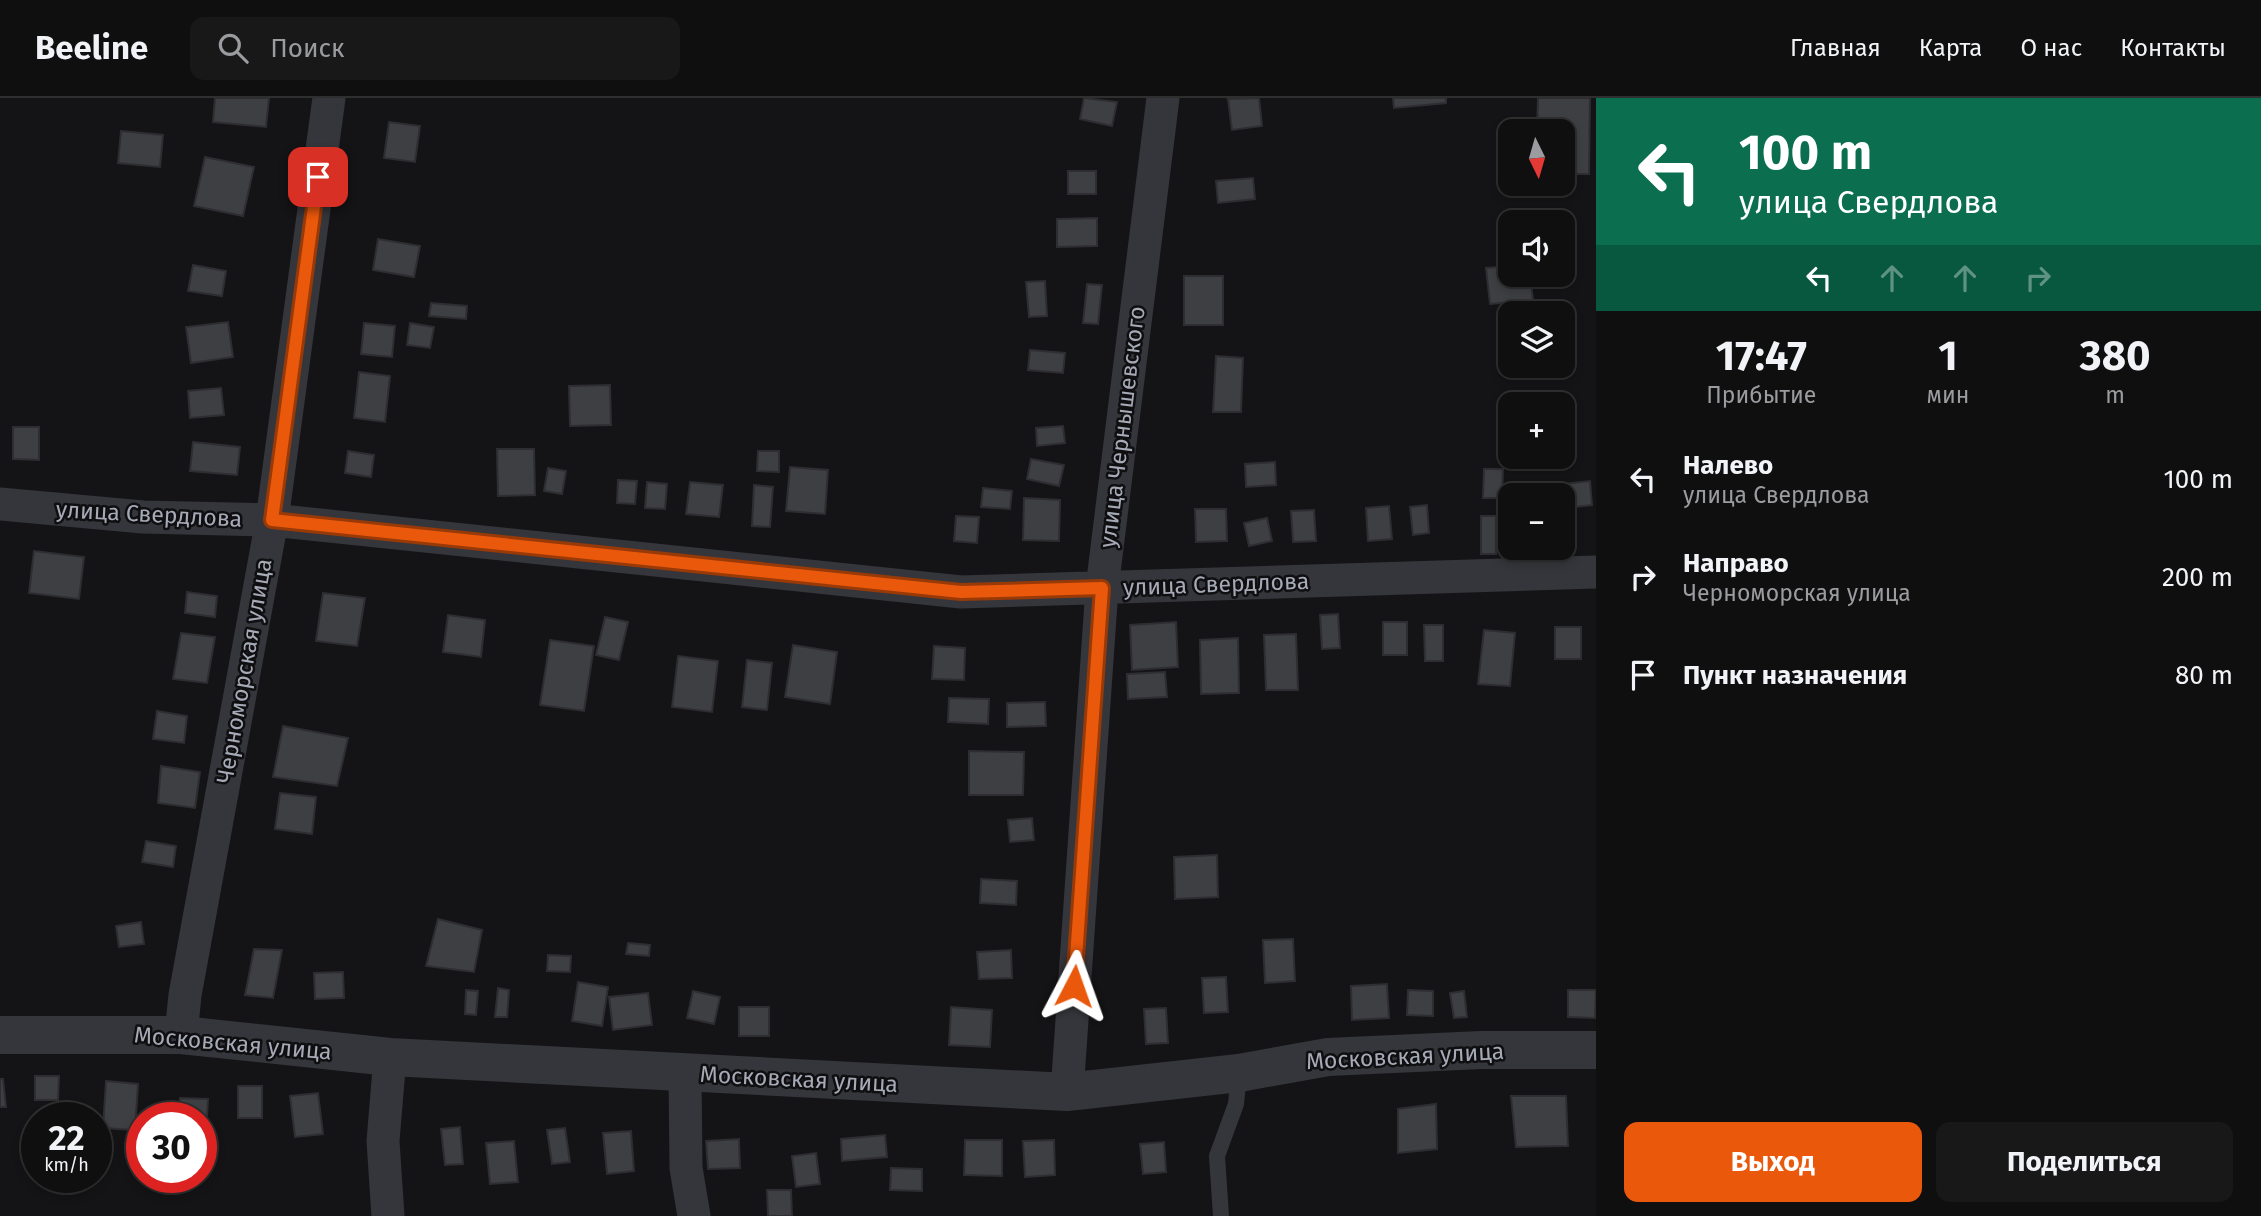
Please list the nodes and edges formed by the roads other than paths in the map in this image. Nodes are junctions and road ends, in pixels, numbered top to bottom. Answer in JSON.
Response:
{"nodes":[{"id":1,"x":329,"y":98,"type":"edge"},
{"id":2,"x":1163,"y":98,"type":"edge"},
{"id":3,"x":0,"y":504,"type":"edge"},
{"id":4,"x":272,"y":520,"type":"junction"},
{"id":5,"x":1596,"y":572,"type":"edge"},
{"id":6,"x":1102,"y":588,"type":"junction"},
{"id":7,"x":0,"y":1035,"type":"edge"},
{"id":8,"x":181,"y":1035,"type":"junction"},
{"id":9,"x":1596,"y":1050,"type":"edge"},
{"id":10,"x":390,"y":1057,"type":"junction"},
{"id":11,"x":1239,"y":1073,"type":"junction"},
{"id":12,"x":685,"y":1074,"type":"junction"},
{"id":13,"x":1067,"y":1092,"type":"junction"},
{"id":14,"x":388,"y":1216,"type":"edge"},
{"id":15,"x":694,"y":1216,"type":"edge"},
{"id":16,"x":1221,"y":1216,"type":"edge"}],
"edges":[{"from":1,"to":4,"type":"street","name":"Черноморская улица"},
{"from":2,"to":6,"type":"street","name":"улица Чернышевского"},
{"from":3,"to":4,"type":"street","name":"улица Свердлова"},
{"from":4,"to":6,"type":"street","name":"улица Свердлова"},
{"from":4,"to":8,"type":"street","name":"Черноморская улица"},
{"from":5,"to":6,"type":"street","name":"улица Свердлова"},
{"from":6,"to":13,"type":"street","name":"улица Чернышевского"},
{"from":7,"to":8,"type":"street","name":"Московская улица"},
{"from":8,"to":10,"type":"street","name":"Московская улица"},
{"from":9,"to":11,"type":"street","name":"Московская улица"},
{"from":10,"to":12,"type":"street","name":"Московская улица"},
{"from":10,"to":14,"type":"street"},
{"from":11,"to":13,"type":"street","name":"Московская улица"},
{"from":11,"to":16,"type":"lane"},
{"from":12,"to":13,"type":"street","name":"Московская улица"},
{"from":12,"to":15,"type":"street"}]}
